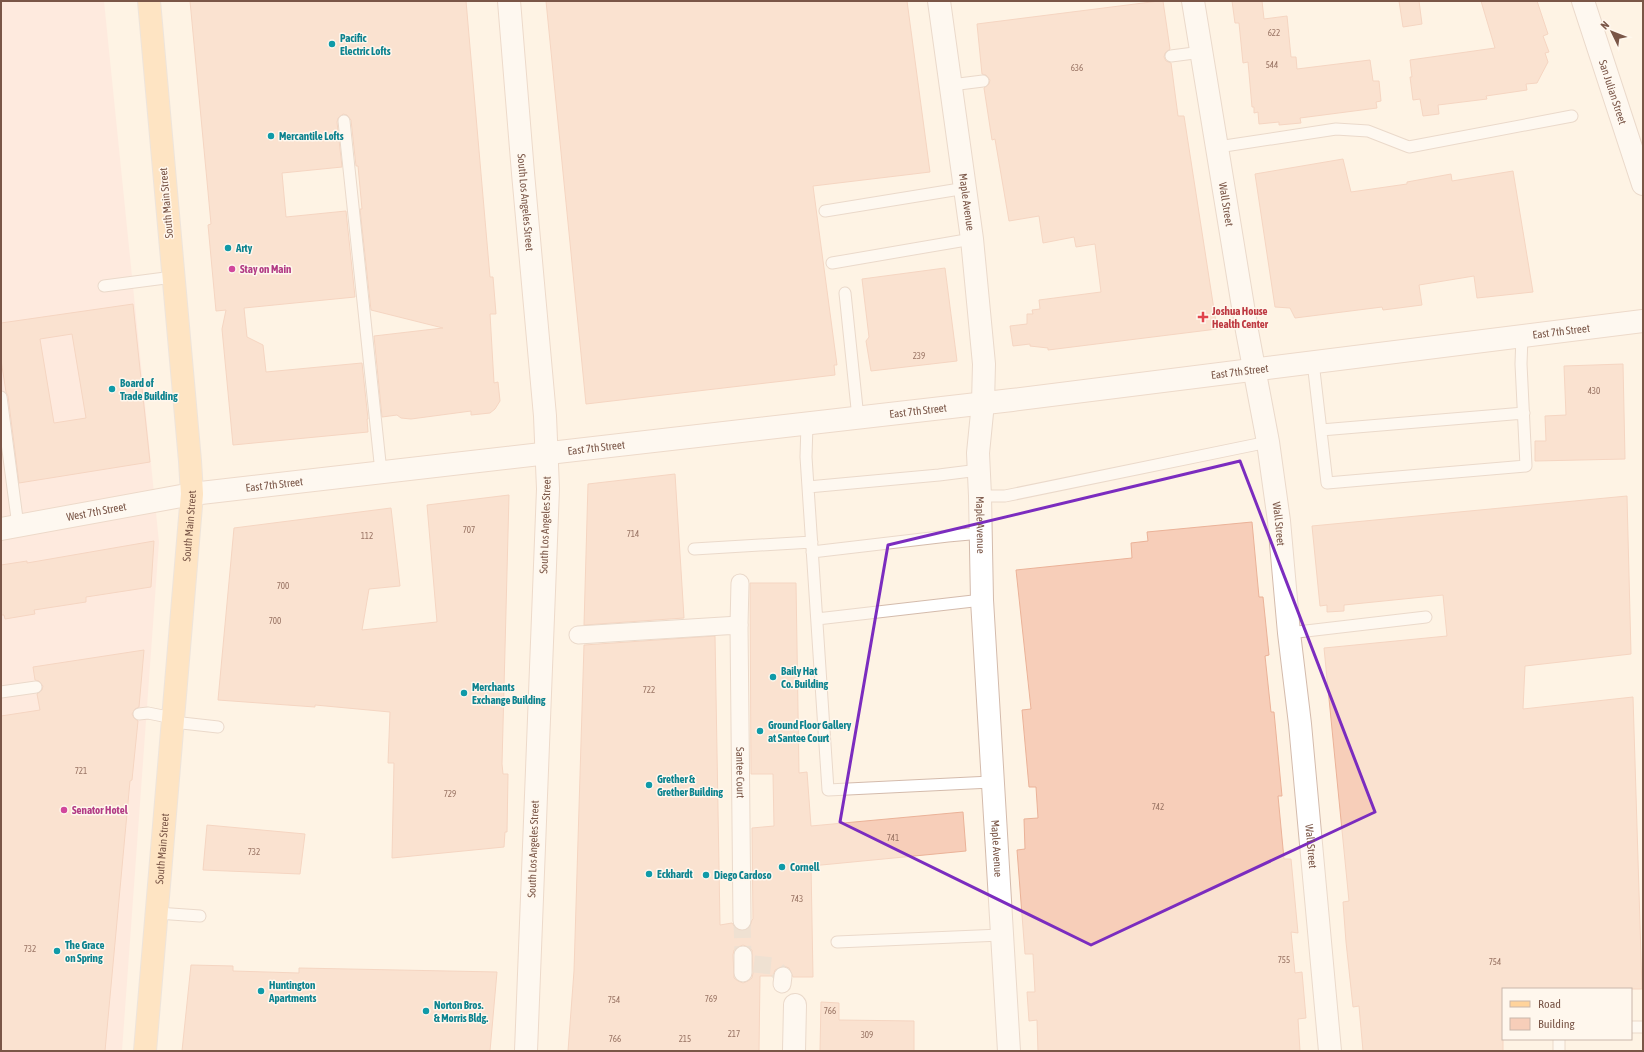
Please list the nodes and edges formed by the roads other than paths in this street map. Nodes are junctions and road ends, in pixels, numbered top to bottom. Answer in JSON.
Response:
{"nodes":[{"id":1,"x":148,"y":1,"type":"edge"},
{"id":2,"x":509,"y":1,"type":"edge"},
{"id":3,"x":939,"y":1,"type":"edge"},
{"id":4,"x":1193,"y":1,"type":"edge"},
{"id":5,"x":1583,"y":1,"type":"edge"},
{"id":6,"x":1202,"y":52,"type":"junction"},
{"id":7,"x":1170,"y":56,"type":"dead end"},
{"id":8,"x":983,"y":81,"type":"dead end"},
{"id":9,"x":951,"y":85,"type":"junction"},
{"id":10,"x":1572,"y":116,"type":"dead end"},
{"id":11,"x":344,"y":121,"type":"dead end"},
{"id":12,"x":1218,"y":147,"type":"junction"},
{"id":13,"x":1643,"y":184,"type":"edge"},
{"id":14,"x":966,"y":188,"type":"junction"},
{"id":15,"x":825,"y":211,"type":"dead end"},
{"id":16,"x":972,"y":239,"type":"junction"},
{"id":17,"x":832,"y":263,"type":"dead end"},
{"id":18,"x":173,"y":277,"type":"junction"},
{"id":19,"x":104,"y":286,"type":"dead end"},
{"id":20,"x":844,"y":293,"type":"dead end"},
{"id":21,"x":1643,"y":321,"type":"edge"},
{"id":22,"x":1522,"y":336,"type":"junction"},
{"id":23,"x":1313,"y":362,"type":"junction"},
{"id":24,"x":1254,"y":370,"type":"junction"},
{"id":25,"x":1,"y":397,"type":"edge"},
{"id":26,"x":983,"y":403,"type":"junction"},
{"id":27,"x":1524,"y":413,"type":"junction"},
{"id":28,"x":858,"y":418,"type":"junction"},
{"id":29,"x":807,"y":424,"type":"junction"},
{"id":30,"x":1321,"y":430,"type":"junction"},
{"id":31,"x":1268,"y":442,"type":"junction"},
{"id":32,"x":546,"y":453,"type":"junction"},
{"id":33,"x":979,"y":470,"type":"junction"},
{"id":34,"x":381,"y":472,"type":"junction"},
{"id":35,"x":808,"y":486,"type":"junction"},
{"id":36,"x":192,"y":494,"type":"junction"},
{"id":37,"x":980,"y":496,"type":"junction"},
{"id":38,"x":10,"y":528,"type":"edge"},
{"id":39,"x":981,"y":533,"type":"junction"},
{"id":40,"x":812,"y":547,"type":"junction"},
{"id":41,"x":694,"y":549,"type":"dead end"},
{"id":42,"x":740,"y":583,"type":"dead end"},
{"id":43,"x":982,"y":600,"type":"junction"},
{"id":44,"x":1426,"y":617,"type":"dead end"},
{"id":45,"x":817,"y":619,"type":"junction"},
{"id":46,"x":739,"y":625,"type":"junction"},
{"id":47,"x":1288,"y":633,"type":"junction"},
{"id":48,"x":578,"y":635,"type":"dead end"},
{"id":49,"x":36,"y":687,"type":"dead end"},
{"id":50,"x":1,"y":692,"type":"edge"},
{"id":51,"x":139,"y":714,"type":"dead end"},
{"id":52,"x":173,"y":720,"type":"junction"},
{"id":53,"x":218,"y":728,"type":"dead end"},
{"id":54,"x":991,"y":782,"type":"junction"},
{"id":55,"x":157,"y":913,"type":"junction"},
{"id":56,"x":200,"y":916,"type":"dead end"},
{"id":57,"x":742,"y":921,"type":"tunnel mouth"},
{"id":58,"x":1001,"y":935,"type":"junction"},
{"id":59,"x":837,"y":942,"type":"dead end"},
{"id":60,"x":795,"y":1005,"type":"dead end"},
{"id":61,"x":1632,"y":1027,"type":"edge"},
{"id":62,"x":1643,"y":1027,"type":"edge"},
{"id":63,"x":1559,"y":1040,"type":"edge"},
{"id":64,"x":145,"y":1051,"type":"edge"},
{"id":65,"x":526,"y":1051,"type":"edge"},
{"id":66,"x":794,"y":1051,"type":"edge"},
{"id":67,"x":1009,"y":1051,"type":"edge"},
{"id":68,"x":1330,"y":1051,"type":"edge"},
{"id":69,"x":1559,"y":1051,"type":"edge"}],
"edges":[{"from":1,"to":18,"type":"main road","name":"South Main Street"},
{"from":2,"to":32,"type":"main road","name":"South Los Angeles Street"},
{"from":3,"to":9,"type":"main road","name":"Maple Avenue"},
{"from":4,"to":6,"type":"main road","name":"Wall Street"},
{"from":5,"to":13,"type":"main road","name":"San Julian Street"},
{"from":6,"to":7,"type":"lane"},
{"from":6,"to":12,"type":"main road","name":"Wall Street"},
{"from":8,"to":9,"type":"lane"},
{"from":9,"to":14,"type":"main road","name":"Maple Avenue"},
{"from":10,"to":12,"type":"lane"},
{"from":11,"to":34,"type":"lane"},
{"from":12,"to":24,"type":"main road","name":"Wall Street"},
{"from":14,"to":15,"type":"lane"},
{"from":14,"to":16,"type":"main road","name":"Maple Avenue"},
{"from":16,"to":17,"type":"lane"},
{"from":16,"to":26,"type":"main road","name":"Maple Avenue"},
{"from":18,"to":19,"type":"lane"},
{"from":18,"to":36,"type":"main road","name":"South Main Street"},
{"from":20,"to":28,"type":"lane"},
{"from":21,"to":22,"type":"main road","name":"East 7th Street"},
{"from":22,"to":23,"type":"main road","name":"East 7th Street"},
{"from":22,"to":27,"type":"lane"},
{"from":23,"to":24,"type":"main road","name":"East 7th Street"},
{"from":23,"to":30,"type":"lane"},
{"from":24,"to":26,"type":"main road","name":"East 7th Street"},
{"from":24,"to":31,"type":"main road","name":"Wall Street"},
{"from":25,"to":38,"type":"lane"},
{"from":26,"to":28,"type":"main road","name":"East 7th Street"},
{"from":26,"to":33,"type":"main road","name":"Maple Avenue"},
{"from":27,"to":30,"type":"lane"},
{"from":27,"to":30,"type":"lane"},
{"from":28,"to":29,"type":"main road","name":"East 7th Street"},
{"from":29,"to":32,"type":"main road","name":"East 7th Street"},
{"from":29,"to":35,"type":"lane"},
{"from":31,"to":37,"type":"lane"},
{"from":31,"to":47,"type":"main road","name":"Wall Street"},
{"from":32,"to":34,"type":"main road","name":"East 7th Street"},
{"from":32,"to":65,"type":"main road","name":"South Los Angeles Street"},
{"from":33,"to":35,"type":"lane"},
{"from":33,"to":37,"type":"main road","name":"Maple Avenue"},
{"from":34,"to":36,"type":"main road","name":"East 7th Street"},
{"from":35,"to":40,"type":"lane"},
{"from":36,"to":38,"type":"main road","name":"West 7th Street"},
{"from":36,"to":52,"type":"main road","name":"South Main Street"},
{"from":37,"to":39,"type":"main road","name":"Maple Avenue"},
{"from":39,"to":40,"type":"lane"},
{"from":39,"to":43,"type":"main road","name":"Maple Avenue"},
{"from":40,"to":41,"type":"lane"},
{"from":40,"to":45,"type":"lane"},
{"from":42,"to":46,"type":"street","name":"Santee Court"},
{"from":43,"to":45,"type":"lane"},
{"from":43,"to":54,"type":"main road","name":"Maple Avenue"},
{"from":44,"to":47,"type":"lane"},
{"from":45,"to":54,"type":"lane"},
{"from":46,"to":48,"type":"street"},
{"from":46,"to":57,"type":"street","name":"Santee Court"},
{"from":47,"to":68,"type":"main road","name":"Wall Street"},
{"from":49,"to":50,"type":"lane"},
{"from":51,"to":52,"type":"lane"},
{"from":52,"to":53,"type":"lane"},
{"from":52,"to":55,"type":"main road","name":"South Main Street"},
{"from":54,"to":58,"type":"main road","name":"Maple Avenue"},
{"from":55,"to":56,"type":"lane"},
{"from":55,"to":64,"type":"main road","name":"South Main Street"},
{"from":58,"to":59,"type":"lane"},
{"from":58,"to":67,"type":"main road","name":"Maple Avenue"},
{"from":60,"to":66,"type":"main road"},
{"from":61,"to":62,"type":"lane"},
{"from":63,"to":69,"type":"lane"}]}
